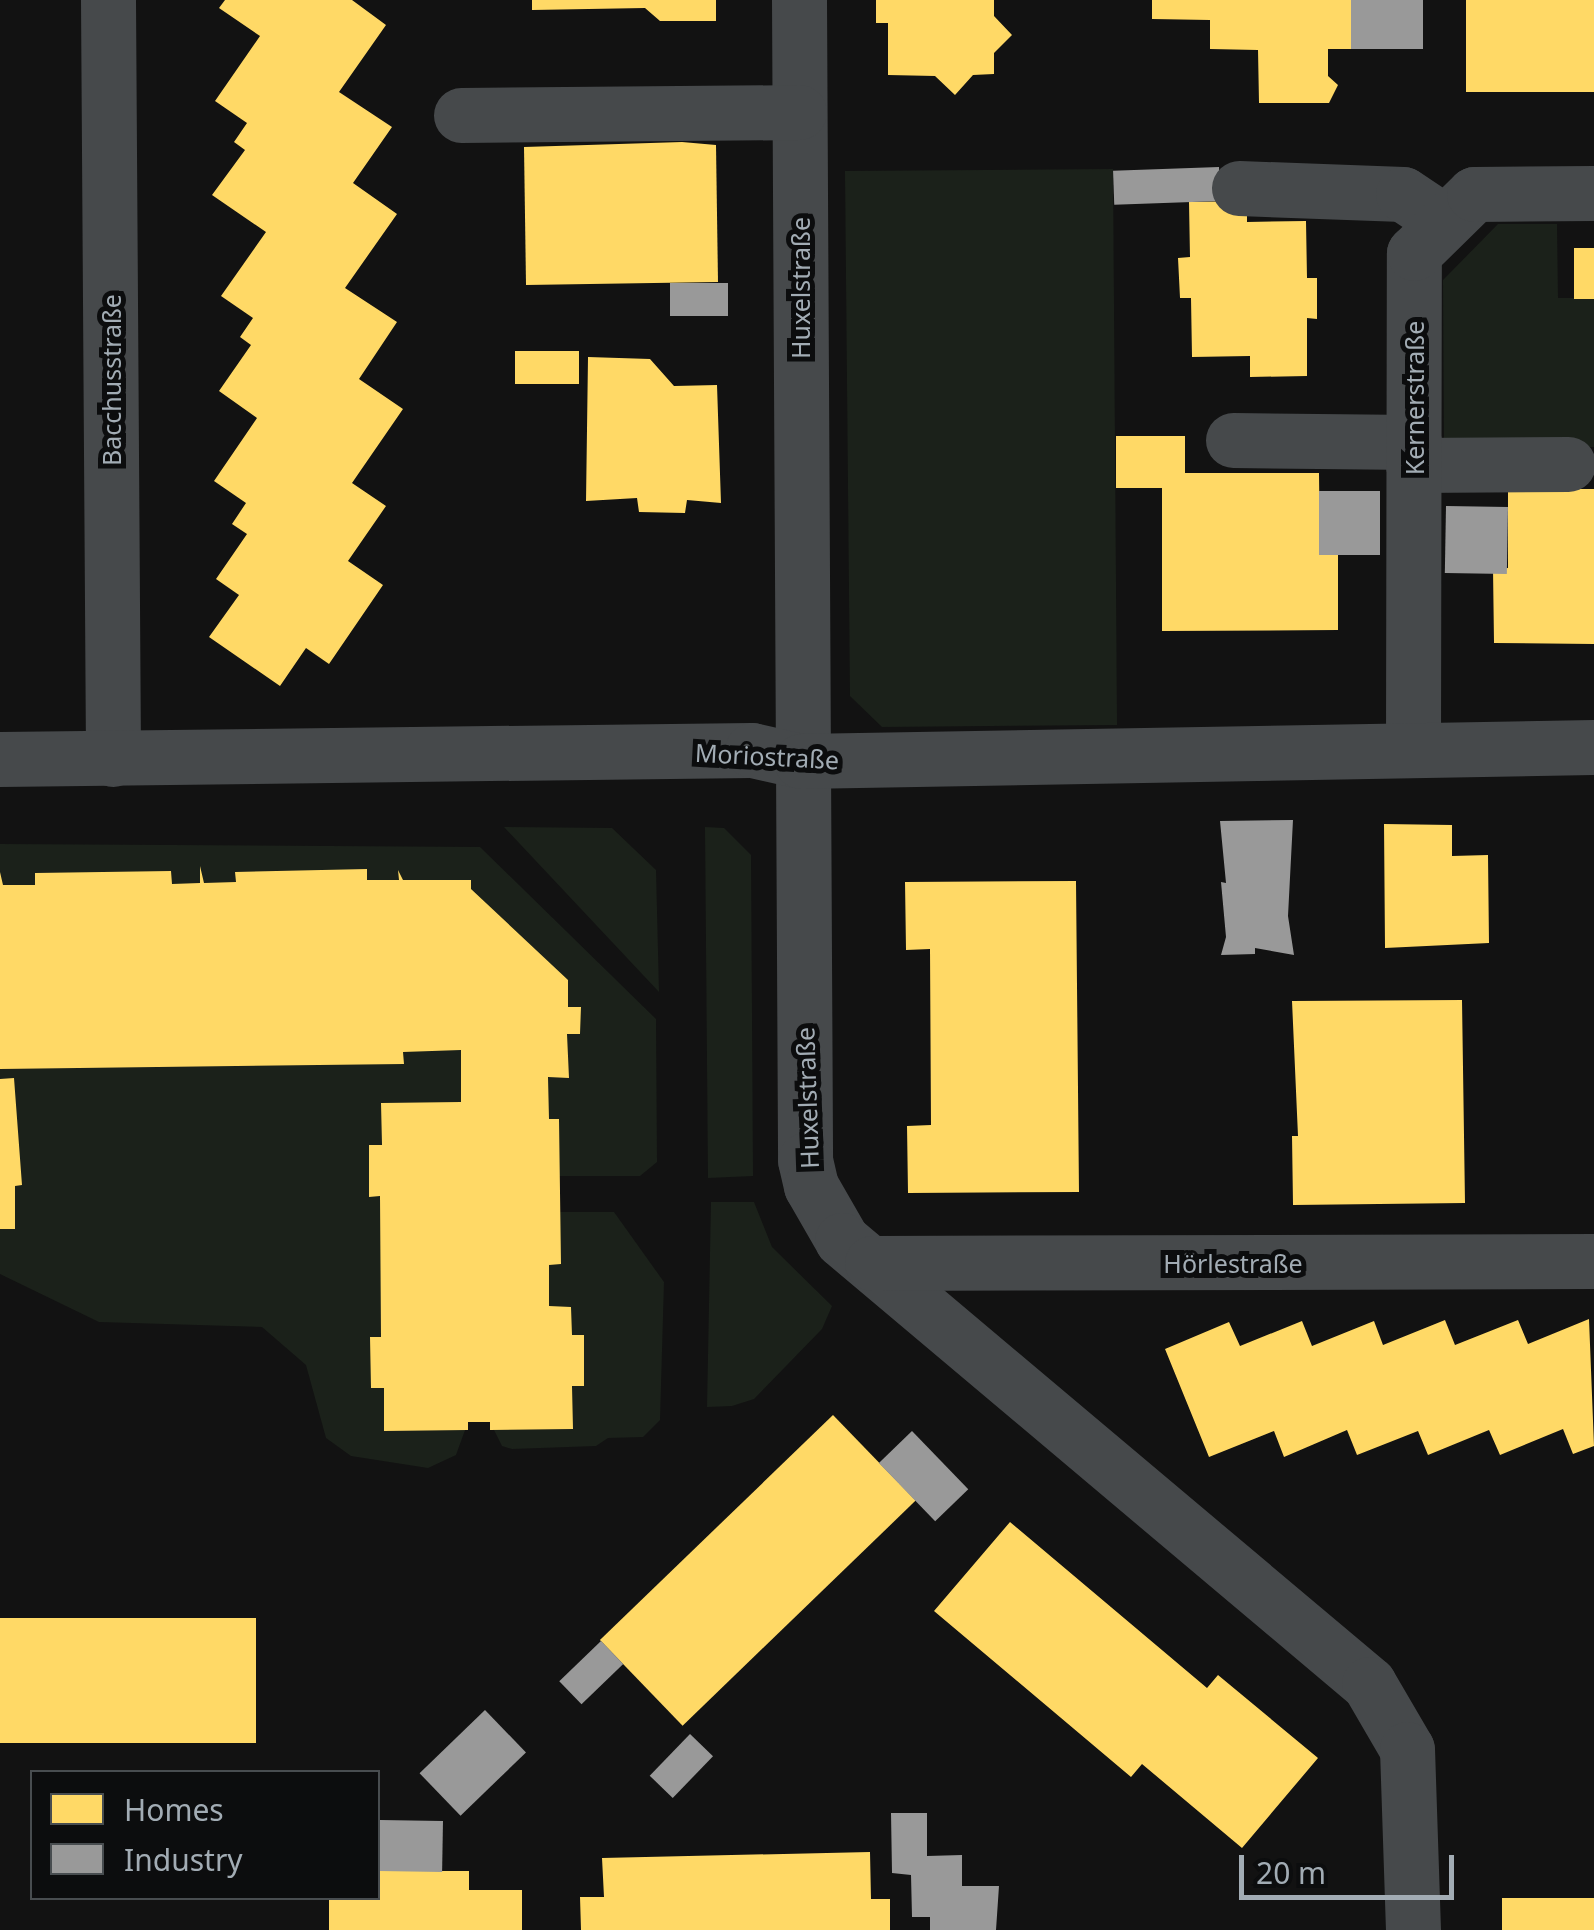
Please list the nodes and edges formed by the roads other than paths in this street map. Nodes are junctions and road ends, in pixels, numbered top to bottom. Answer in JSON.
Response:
{"nodes":[{"id":1,"x":108,"y":0,"type":"edge"},
{"id":2,"x":799,"y":0,"type":"edge"},
{"id":3,"x":799,"y":112,"type":"junction"},
{"id":4,"x":461,"y":115,"type":"dead end"},
{"id":5,"x":1239,"y":188,"type":"dead end"},
{"id":6,"x":1594,"y":193,"type":"edge"},
{"id":7,"x":1445,"y":222,"type":"junction"},
{"id":8,"x":1234,"y":440,"type":"dead end"},
{"id":9,"x":1414,"y":454,"type":"junction"},
{"id":10,"x":1568,"y":464,"type":"dead end"},
{"id":11,"x":1413,"y":746,"type":"junction"},
{"id":12,"x":1594,"y":746,"type":"edge"},
{"id":13,"x":0,"y":760,"type":"edge"},
{"id":14,"x":113,"y":760,"type":"junction"},
{"id":15,"x":802,"y":761,"type":"junction"},
{"id":16,"x":1594,"y":1261,"type":"edge"},
{"id":17,"x":872,"y":1262,"type":"junction"},
{"id":18,"x":1413,"y":1930,"type":"edge"}],
"edges":[{"from":1,"to":14,"type":"street","name":"Bacchusstraße"},
{"from":2,"to":3,"type":"street","name":"Huxelstraße"},
{"from":3,"to":4,"type":"street"},
{"from":3,"to":15,"type":"street","name":"Huxelstraße"},
{"from":5,"to":7,"type":"street"},
{"from":6,"to":7,"type":"street","name":"Kernerstraße"},
{"from":7,"to":9,"type":"street","name":"Kernerstraße"},
{"from":8,"to":9,"type":"street"},
{"from":9,"to":10,"type":"street"},
{"from":9,"to":11,"type":"street","name":"Kernerstraße"},
{"from":11,"to":12,"type":"street","name":"Moriostraße"},
{"from":11,"to":15,"type":"street","name":"Moriostraße"},
{"from":13,"to":14,"type":"street","name":"Moriostraße"},
{"from":14,"to":15,"type":"street","name":"Moriostraße"},
{"from":15,"to":17,"type":"street","name":"Huxelstraße"},
{"from":16,"to":17,"type":"street","name":"Hörlestraße"},
{"from":17,"to":18,"type":"street","name":"Huxelstraße"}]}
